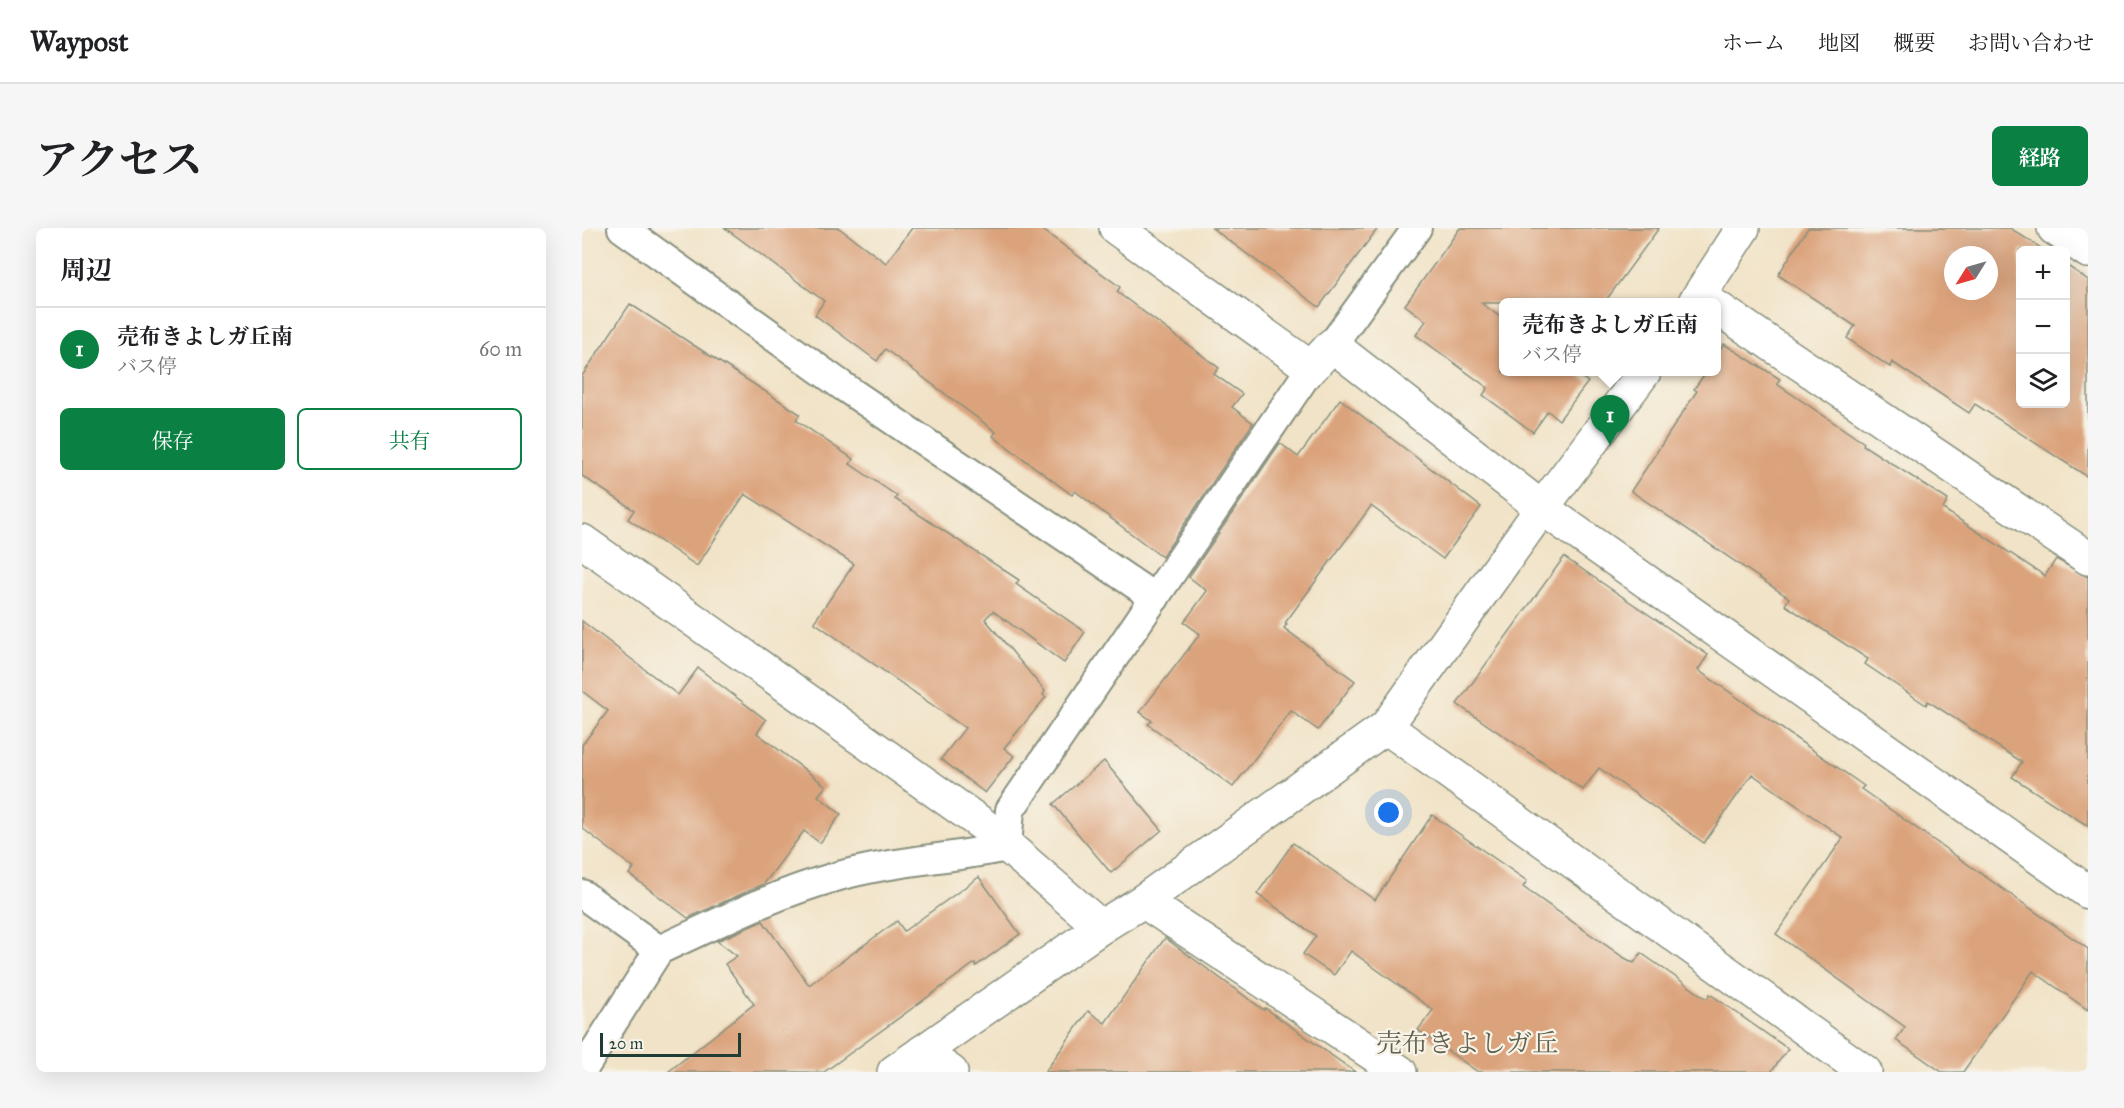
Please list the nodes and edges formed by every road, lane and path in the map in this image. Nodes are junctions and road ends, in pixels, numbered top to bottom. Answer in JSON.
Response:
{"nodes":[{"id":1,"x":622,"y":228,"type":"edge"},
{"id":2,"x":1116,"y":228,"type":"edge"},
{"id":3,"x":1417,"y":228,"type":"edge"},
{"id":4,"x":1743,"y":228,"type":"edge"},
{"id":5,"x":2055,"y":228,"type":"edge"},
{"id":6,"x":2088,"y":251,"type":"edge"},
{"id":7,"x":1707,"y":298,"type":"edge"},
{"id":8,"x":1721,"y":313,"type":"edge"},
{"id":9,"x":1321,"y":357,"type":"junction"},
{"id":10,"x":1641,"y":376,"type":"edge"},
{"id":11,"x":1542,"y":508,"type":"junction"},
{"id":12,"x":582,"y":541,"type":"edge"},
{"id":13,"x":2088,"y":558,"type":"edge"},
{"id":14,"x":1155,"y":598,"type":"junction"},
{"id":15,"x":1386,"y":727,"type":"junction"},
{"id":16,"x":1007,"y":848,"type":"junction"},
{"id":17,"x":2088,"y":892,"type":"edge"},
{"id":18,"x":582,"y":894,"type":"edge"},
{"id":19,"x":1143,"y":901,"type":"junction"},
{"id":20,"x":1101,"y":927,"type":"junction"},
{"id":21,"x":659,"y":950,"type":"junction"},
{"id":22,"x":922,"y":1052,"type":"junction"},
{"id":23,"x":582,"y":1071,"type":"edge"},
{"id":24,"x":894,"y":1072,"type":"edge"},
{"id":25,"x":951,"y":1072,"type":"edge"},
{"id":26,"x":1400,"y":1072,"type":"edge"},
{"id":27,"x":1865,"y":1072,"type":"edge"}],
"edges":[{"from":1,"to":14,"type":"lane"},
{"from":2,"to":9,"type":"street"},
{"from":3,"to":9,"type":"lane"},
{"from":4,"to":7,"type":"street"},
{"from":5,"to":6,"type":"street"},
{"from":8,"to":13,"type":"street"},
{"from":9,"to":11,"type":"street"},
{"from":9,"to":14,"type":"lane"},
{"from":10,"to":11,"type":"street"},
{"from":11,"to":15,"type":"street"},
{"from":11,"to":17,"type":"street"},
{"from":12,"to":16,"type":"street"},
{"from":14,"to":16,"type":"lane"},
{"from":15,"to":19,"type":"street"},
{"from":15,"to":27,"type":"street"},
{"from":16,"to":20,"type":"street"},
{"from":16,"to":21,"type":"lane"},
{"from":18,"to":21,"type":"lane"},
{"from":19,"to":20,"type":"street"},
{"from":19,"to":26,"type":"street"},
{"from":20,"to":22,"type":"street"},
{"from":21,"to":23,"type":"lane"},
{"from":22,"to":24,"type":"street"},
{"from":22,"to":25,"type":"street"}]}
